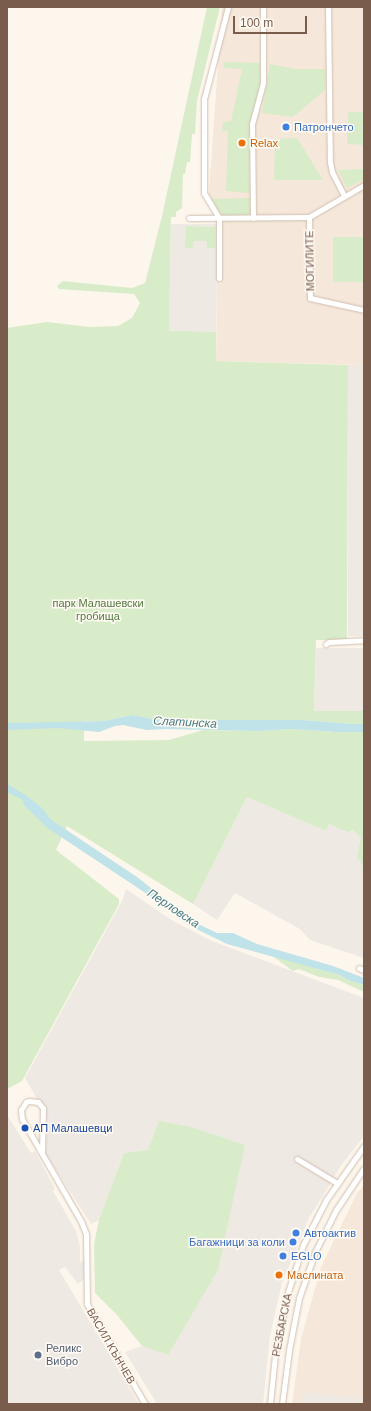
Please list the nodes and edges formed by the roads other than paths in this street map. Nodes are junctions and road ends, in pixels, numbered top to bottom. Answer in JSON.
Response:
{"nodes":[{"id":1,"x":228,"y":7,"type":"edge"},
{"id":2,"x":263,"y":7,"type":"edge"},
{"id":3,"x":328,"y":7,"type":"edge"},
{"id":4,"x":364,"y":185,"type":"edge"},
{"id":5,"x":344,"y":196,"type":"junction"},
{"id":6,"x":309,"y":217,"type":"junction"},
{"id":7,"x":189,"y":218,"type":"dead end"},
{"id":8,"x":219,"y":218,"type":"junction"},
{"id":9,"x":253,"y":218,"type":"junction"},
{"id":10,"x":219,"y":278,"type":"dead end"},
{"id":11,"x":364,"y":310,"type":"edge"},
{"id":12,"x":364,"y":640,"type":"edge"},
{"id":13,"x":326,"y":644,"type":"dead end"},
{"id":14,"x":364,"y":1146,"type":"edge"},
{"id":15,"x":42,"y":1152,"type":"junction"},
{"id":16,"x":297,"y":1159,"type":"dead end"},
{"id":17,"x":364,"y":1168,"type":"edge"},
{"id":18,"x":338,"y":1183,"type":"junction"},
{"id":19,"x":145,"y":1404,"type":"edge"},
{"id":20,"x":270,"y":1404,"type":"edge"},
{"id":21,"x":282,"y":1404,"type":"edge"}],
"edges":[{"from":1,"to":8,"type":"street"},
{"from":2,"to":9,"type":"street"},
{"from":3,"to":5,"type":"street"},
{"from":4,"to":5,"type":"street"},
{"from":5,"to":6,"type":"street"},
{"from":6,"to":9,"type":"street"},
{"from":6,"to":11,"type":"street","name":"МОГИЛИТЕ"},
{"from":7,"to":8,"type":"street"},
{"from":8,"to":9,"type":"street"},
{"from":8,"to":10,"type":"street"},
{"from":12,"to":13,"type":"street"},
{"from":14,"to":18,"type":"street","name":"РЕЗБАРСКА"},
{"from":15,"to":15,"type":"street","name":"ВАСИЛ КЪНЧЕВ"},
{"from":15,"to":19,"type":"street","name":"ВАСИЛ КЪНЧЕВ"},
{"from":16,"to":18,"type":"street"},
{"from":17,"to":21,"type":"street","name":"РЕЗБАРСКА"},
{"from":18,"to":20,"type":"street","name":"РЕЗБАРСКА"}]}
